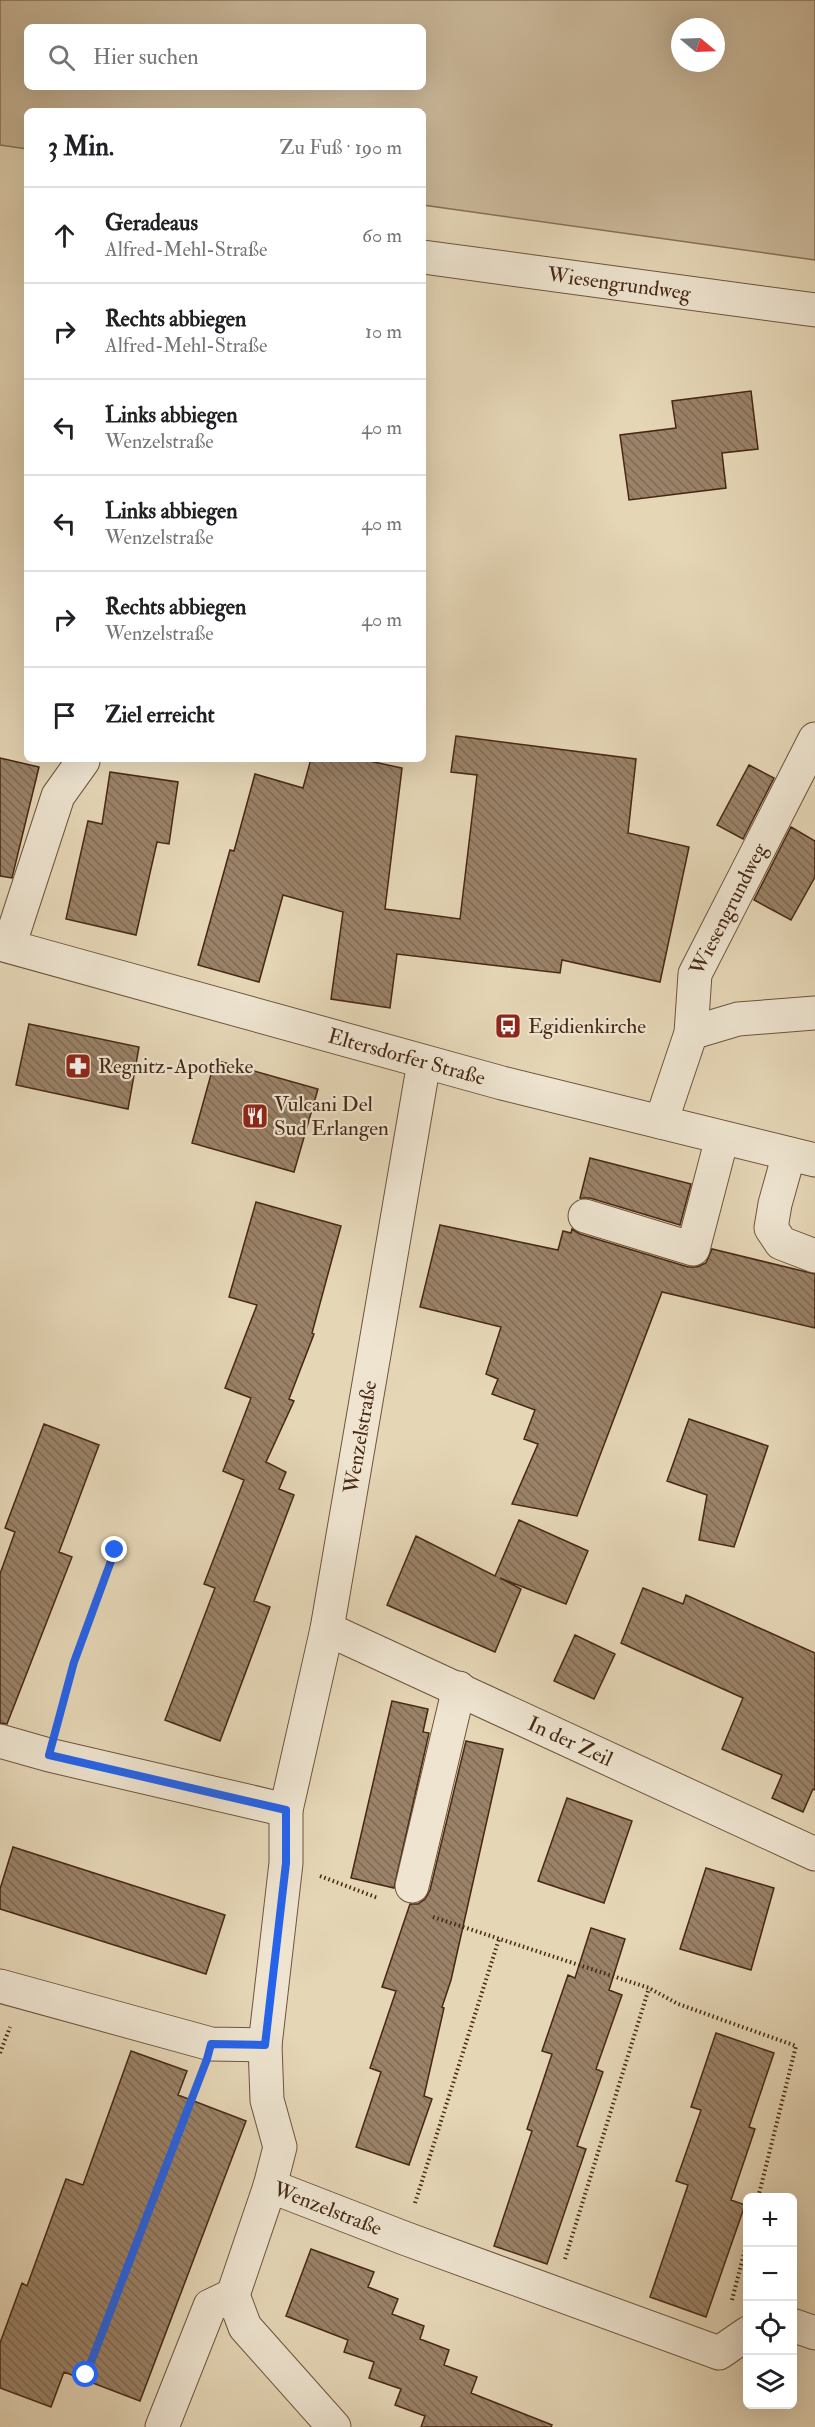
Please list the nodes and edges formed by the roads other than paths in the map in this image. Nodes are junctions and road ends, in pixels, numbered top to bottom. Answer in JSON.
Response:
{"nodes":[{"id":1,"x":426,"y":257,"type":"edge"},
{"id":2,"x":815,"y":310,"type":"edge"},
{"id":3,"x":815,"y":740,"type":"edge"},
{"id":4,"x":82,"y":762,"type":"edge"},
{"id":5,"x":5,"y":945,"type":"edge"},
{"id":6,"x":815,"y":1013,"type":"edge"},
{"id":7,"x":692,"y":1033,"type":"junction"},
{"id":8,"x":424,"y":1062,"type":"junction"},
{"id":9,"x":661,"y":1122,"type":"junction"},
{"id":10,"x":722,"y":1138,"type":"junction"},
{"id":11,"x":802,"y":1157,"type":"edge"},
{"id":12,"x":585,"y":1216,"type":"dead end"},
{"id":13,"x":815,"y":1256,"type":"edge"},
{"id":14,"x":327,"y":1629,"type":"junction"},
{"id":15,"x":459,"y":1688,"type":"junction"},
{"id":16,"x":0,"y":1741,"type":"edge"},
{"id":17,"x":286,"y":1810,"type":"junction"},
{"id":18,"x":815,"y":1854,"type":"edge"},
{"id":19,"x":398,"y":1893,"type":"road end"},
{"id":20,"x":0,"y":1986,"type":"edge"},
{"id":21,"x":265,"y":2045,"type":"junction"},
{"id":22,"x":270,"y":2186,"type":"junction"},
{"id":23,"x":233,"y":2295,"type":"junction"},
{"id":24,"x":797,"y":2327,"type":"edge"},
{"id":25,"x":815,"y":2332,"type":"edge"},
{"id":26,"x":743,"y":2336,"type":"edge"},
{"id":27,"x":162,"y":2427,"type":"edge"},
{"id":28,"x":334,"y":2427,"type":"edge"}],
"edges":[{"from":1,"to":2,"type":"street","name":"Wiesengrundweg"},
{"from":3,"to":7,"type":"street","name":"Wiesengrundweg"},
{"from":4,"to":5,"type":"street"},
{"from":5,"to":8,"type":"street","name":"Eltersdorfer Straße"},
{"from":6,"to":7,"type":"street"},
{"from":7,"to":9,"type":"street","name":"Wiesengrundweg"},
{"from":8,"to":9,"type":"street","name":"Eltersdorfer Straße"},
{"from":8,"to":14,"type":"street","name":"Wenzelstraße"},
{"from":9,"to":10,"type":"street","name":"Eltersdorfer Straße"},
{"from":10,"to":11,"type":"street","name":"Eltersdorfer Straße"},
{"from":10,"to":12,"type":"street"},
{"from":11,"to":13,"type":"street"},
{"from":14,"to":15,"type":"street","name":"In der Zeil"},
{"from":14,"to":17,"type":"street","name":"Wenzelstraße"},
{"from":15,"to":18,"type":"street","name":"In der Zeil"},
{"from":15,"to":19,"type":"street"},
{"from":16,"to":17,"type":"street"},
{"from":17,"to":21,"type":"street","name":"Wenzelstraße"},
{"from":20,"to":21,"type":"street"},
{"from":21,"to":22,"type":"street","name":"Wenzelstraße"},
{"from":22,"to":23,"type":"street"},
{"from":22,"to":26,"type":"street","name":"Wenzelstraße"},
{"from":23,"to":27,"type":"street"},
{"from":23,"to":28,"type":"street"},
{"from":24,"to":25,"type":"street"}]}
